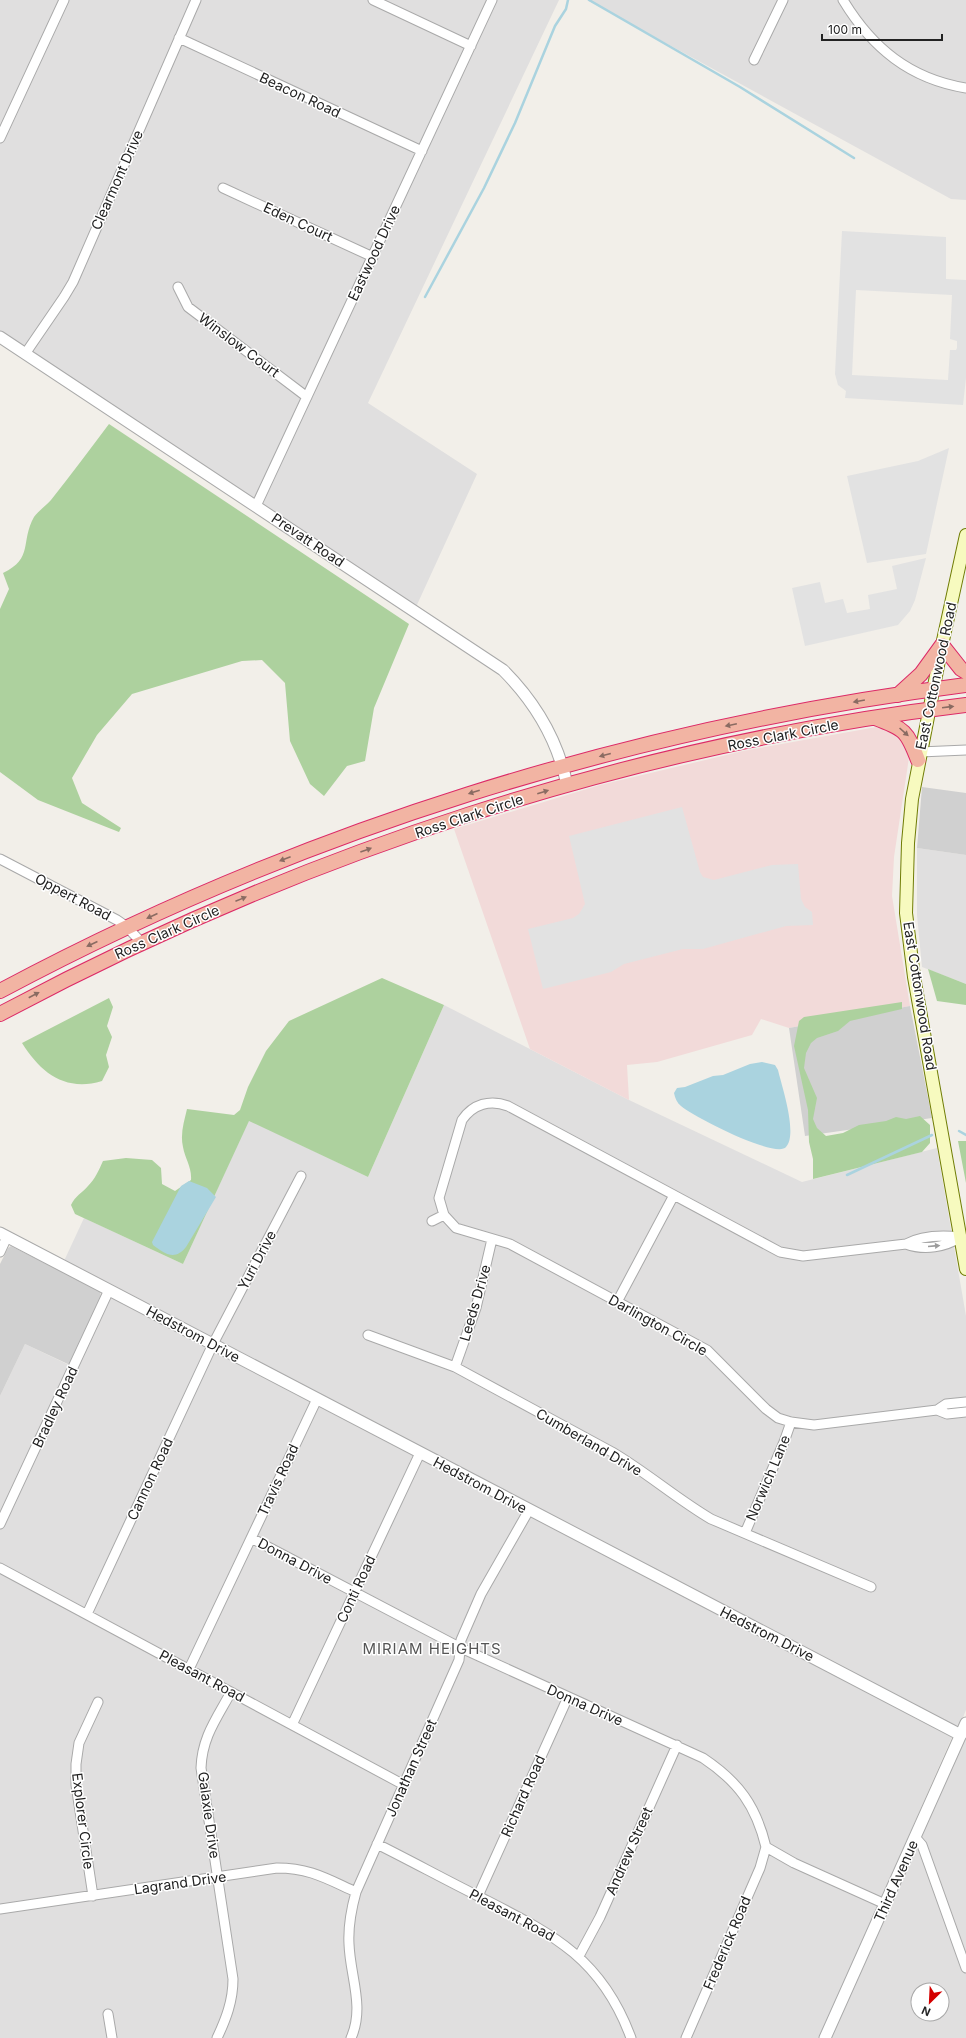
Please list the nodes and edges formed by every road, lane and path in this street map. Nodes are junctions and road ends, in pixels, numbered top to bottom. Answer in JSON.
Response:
{"nodes":[{"id":1,"x":64,"y":0,"type":"edge"},
{"id":2,"x":196,"y":0,"type":"edge"},
{"id":3,"x":372,"y":0,"type":"edge"},
{"id":4,"x":492,"y":0,"type":"edge"},
{"id":5,"x":783,"y":0,"type":"edge"},
{"id":6,"x":843,"y":0,"type":"edge"},
{"id":7,"x":179,"y":38,"type":"junction"},
{"id":8,"x":471,"y":46,"type":"junction"},
{"id":9,"x":754,"y":60,"type":"dead end"},
{"id":10,"x":966,"y":88,"type":"edge"},
{"id":11,"x":0,"y":138,"type":"edge"},
{"id":12,"x":422,"y":151,"type":"junction"},
{"id":13,"x":223,"y":188,"type":"dead end"},
{"id":14,"x":373,"y":257,"type":"junction"},
{"id":15,"x":178,"y":287,"type":"dead end"},
{"id":16,"x":0,"y":337,"type":"edge"},
{"id":17,"x":25,"y":354,"type":"junction"},
{"id":18,"x":307,"y":397,"type":"junction"},
{"id":19,"x":256,"y":506,"type":"junction"},
{"id":20,"x":966,"y":535,"type":"edge"},
{"id":21,"x":942,"y":645,"type":"junction"},
{"id":22,"x":966,"y":672,"type":"edge"},
{"id":23,"x":966,"y":685,"type":"edge"},
{"id":24,"x":934,"y":689,"type":"junction"},
{"id":25,"x":897,"y":695,"type":"junction"},
{"id":26,"x":966,"y":705,"type":"edge"},
{"id":27,"x":930,"y":709,"type":"junction"},
{"id":28,"x":875,"y":718,"type":"junction"},
{"id":29,"x":678,"y":737,"type":"junction"},
{"id":30,"x":966,"y":750,"type":"edge"},
{"id":31,"x":919,"y":756,"type":"junction"},
{"id":32,"x":671,"y":759,"type":"junction"},
{"id":33,"x":563,"y":766,"type":"junction"},
{"id":34,"x":567,"y":785,"type":"junction"},
{"id":35,"x":321,"y":845,"type":"junction"},
{"id":36,"x":0,"y":859,"type":"edge"},
{"id":37,"x":330,"y":863,"type":"junction"},
{"id":38,"x":127,"y":927,"type":"junction"},
{"id":39,"x":141,"y":942,"type":"junction"},
{"id":40,"x":0,"y":991,"type":"edge"},
{"id":41,"x":0,"y":1014,"type":"edge"},
{"id":42,"x":301,"y":1176,"type":"dead end"},
{"id":43,"x":674,"y":1195,"type":"junction"},
{"id":44,"x":444,"y":1215,"type":"junction"},
{"id":45,"x":432,"y":1221,"type":"dead end"},
{"id":46,"x":4,"y":1235,"type":"edge"},
{"id":47,"x":961,"y":1237,"type":"junction"},
{"id":48,"x":492,"y":1239,"type":"junction"},
{"id":49,"x":0,"y":1252,"type":"edge"},
{"id":50,"x":966,"y":1269,"type":"edge"},
{"id":51,"x":109,"y":1290,"type":"junction"},
{"id":52,"x":617,"y":1302,"type":"junction"},
{"id":53,"x":368,"y":1335,"type":"dead end"},
{"id":54,"x":213,"y":1344,"type":"junction"},
{"id":55,"x":455,"y":1367,"type":"junction"},
{"id":56,"x":316,"y":1399,"type":"junction"},
{"id":57,"x":966,"y":1402,"type":"edge"},
{"id":58,"x":937,"y":1410,"type":"junction"},
{"id":59,"x":966,"y":1412,"type":"edge"},
{"id":60,"x":791,"y":1422,"type":"junction"},
{"id":61,"x":420,"y":1453,"type":"junction"},
{"id":62,"x":529,"y":1510,"type":"junction"},
{"id":63,"x":0,"y":1524,"type":"edge"},
{"id":64,"x":745,"y":1533,"type":"junction"},
{"id":65,"x":251,"y":1538,"type":"junction"},
{"id":66,"x":0,"y":1568,"type":"edge"},
{"id":67,"x":871,"y":1587,"type":"dead end"},
{"id":68,"x":355,"y":1592,"type":"junction"},
{"id":69,"x":87,"y":1614,"type":"junction"},
{"id":70,"x":461,"y":1648,"type":"junction"},
{"id":71,"x":189,"y":1669,"type":"junction"},
{"id":72,"x":231,"y":1692,"type":"junction"},
{"id":73,"x":568,"y":1697,"type":"junction"},
{"id":74,"x":98,"y":1702,"type":"dead end"},
{"id":75,"x":966,"y":1723,"type":"edge"},
{"id":76,"x":292,"y":1725,"type":"junction"},
{"id":77,"x":961,"y":1735,"type":"junction"},
{"id":78,"x":676,"y":1745,"type":"junction"},
{"id":79,"x":404,"y":1785,"type":"junction"},
{"id":80,"x":915,"y":1837,"type":"junction"},
{"id":81,"x":377,"y":1844,"type":"junction"},
{"id":82,"x":766,"y":1847,"type":"junction"},
{"id":83,"x":218,"y":1877,"type":"junction"},
{"id":84,"x":356,"y":1892,"type":"junction"},
{"id":85,"x":93,"y":1896,"type":"junction"},
{"id":86,"x":478,"y":1896,"type":"junction"},
{"id":87,"x":885,"y":1904,"type":"junction"},
{"id":88,"x":0,"y":1909,"type":"edge"},
{"id":89,"x":579,"y":1956,"type":"junction"},
{"id":90,"x":966,"y":1968,"type":"edge"},
{"id":91,"x":108,"y":2014,"type":"dead end"},
{"id":92,"x":112,"y":2038,"type":"edge"},
{"id":93,"x":217,"y":2038,"type":"edge"},
{"id":94,"x":351,"y":2038,"type":"edge"},
{"id":95,"x":631,"y":2038,"type":"edge"},
{"id":96,"x":686,"y":2038,"type":"edge"},
{"id":97,"x":825,"y":2038,"type":"edge"}],
"edges":[{"from":1,"to":11,"type":"street"},
{"from":2,"to":7,"type":"street","name":"Clearmont Drive"},
{"from":3,"to":8,"type":"street"},
{"from":4,"to":8,"type":"street","name":"Eastwood Drive"},
{"from":5,"to":9,"type":"street"},
{"from":6,"to":10,"type":"street"},
{"from":7,"to":12,"type":"street","name":"Beacon Road"},
{"from":7,"to":17,"type":"street","name":"Clearmont Drive"},
{"from":8,"to":12,"type":"street","name":"Eastwood Drive"},
{"from":12,"to":14,"type":"street","name":"Eastwood Drive"},
{"from":13,"to":14,"type":"street","name":"Eden Court"},
{"from":14,"to":18,"type":"street","name":"Eastwood Drive"},
{"from":15,"to":18,"type":"street","name":"Winslow Court"},
{"from":16,"to":17,"type":"street","name":"Prevatt Road"},
{"from":17,"to":19,"type":"street","name":"Prevatt Road"},
{"from":18,"to":19,"type":"street","name":"Eastwood Drive"},
{"from":19,"to":33,"type":"street","name":"Prevatt Road"},
{"from":20,"to":21,"type":"main road","name":"East Cottonwood Road"},
{"from":21,"to":22,"type":"highway"},
{"from":21,"to":24,"type":"main road","name":"East Cottonwood Road"},
{"from":21,"to":25,"type":"highway"},
{"from":23,"to":24,"type":"highway","name":"Ross Clark Circle"},
{"from":24,"to":25,"type":"highway","name":"Ross Clark Circle"},
{"from":24,"to":27,"type":"main road","name":"East Cottonwood Road"},
{"from":25,"to":29,"type":"highway","name":"Ross Clark Circle","one_way":true},
{"from":27,"to":26,"type":"highway","name":"Ross Clark Circle","one_way":true},
{"from":27,"to":28,"type":"highway","name":"Ross Clark Circle"},
{"from":27,"to":31,"type":"main road","name":"East Cottonwood Road"},
{"from":28,"to":31,"type":"highway","one_way":true},
{"from":28,"to":32,"type":"highway","name":"Ross Clark Circle"},
{"from":29,"to":32,"type":"highway"},
{"from":29,"to":33,"type":"highway","name":"Ross Clark Circle","one_way":true},
{"from":30,"to":31,"type":"street"},
{"from":31,"to":47,"type":"main road","name":"East Cottonwood Road"},
{"from":32,"to":34,"type":"highway","name":"Ross Clark Circle"},
{"from":33,"to":34,"type":"street","name":"Prevatt Road"},
{"from":33,"to":35,"type":"highway","name":"Ross Clark Circle","one_way":true},
{"from":37,"to":34,"type":"highway","name":"Ross Clark Circle","one_way":true},
{"from":35,"to":37,"type":"highway"},
{"from":35,"to":38,"type":"highway","name":"Ross Clark Circle","one_way":true},
{"from":36,"to":38,"type":"street","name":"Oppert Road"},
{"from":39,"to":37,"type":"highway","name":"Ross Clark Circle","one_way":true},
{"from":38,"to":39,"type":"street","name":"Oppert Road"},
{"from":38,"to":40,"type":"highway","name":"Ross Clark Circle","one_way":true},
{"from":41,"to":39,"type":"highway","name":"Ross Clark Circle","one_way":true},
{"from":42,"to":54,"type":"street","name":"Yuri Drive"},
{"from":43,"to":44,"type":"street"},
{"from":43,"to":47,"type":"street"},
{"from":43,"to":52,"type":"street"},
{"from":44,"to":45,"type":"street"},
{"from":44,"to":48,"type":"street","name":"Darlington Circle"},
{"from":46,"to":49,"type":"street"},
{"from":46,"to":51,"type":"street","name":"Hedstrom Drive"},
{"from":47,"to":50,"type":"main road","name":"East Cottonwood Road"},
{"from":48,"to":52,"type":"street","name":"Darlington Circle"},
{"from":48,"to":55,"type":"street","name":"Leeds Drive"},
{"from":51,"to":54,"type":"street","name":"Hedstrom Drive"},
{"from":51,"to":63,"type":"street","name":"Bradley Road"},
{"from":52,"to":60,"type":"street","name":"Darlington Circle"},
{"from":53,"to":55,"type":"street","name":"Cumberland Drive"},
{"from":54,"to":56,"type":"street","name":"Hedstrom Drive"},
{"from":54,"to":69,"type":"street","name":"Cannon Road"},
{"from":55,"to":64,"type":"street","name":"Cumberland Drive"},
{"from":56,"to":61,"type":"street","name":"Hedstrom Drive"},
{"from":56,"to":65,"type":"street","name":"Travis Road"},
{"from":57,"to":58,"type":"street","name":"Darlington Circle"},
{"from":58,"to":59,"type":"street","name":"Darlington Circle"},
{"from":58,"to":60,"type":"street","name":"Darlington Circle"},
{"from":60,"to":64,"type":"street","name":"Norwich Lane"},
{"from":61,"to":62,"type":"street","name":"Hedstrom Drive"},
{"from":61,"to":68,"type":"street","name":"Conti Road"},
{"from":62,"to":70,"type":"street","name":"Jonathan Street"},
{"from":62,"to":77,"type":"street","name":"Hedstrom Drive"},
{"from":64,"to":67,"type":"street","name":"Cumberland Drive"},
{"from":65,"to":68,"type":"street","name":"Donna Drive"},
{"from":65,"to":71,"type":"street","name":"Travis Road"},
{"from":66,"to":69,"type":"street","name":"Pleasant Road"},
{"from":68,"to":70,"type":"street","name":"Donna Drive"},
{"from":68,"to":76,"type":"street","name":"Conti Road"},
{"from":69,"to":71,"type":"street","name":"Pleasant Road"},
{"from":70,"to":73,"type":"street","name":"Donna Drive"},
{"from":70,"to":79,"type":"street","name":"Jonathan Street"},
{"from":71,"to":72,"type":"street","name":"Pleasant Road"},
{"from":72,"to":76,"type":"street","name":"Pleasant Road"},
{"from":72,"to":83,"type":"street","name":"Galaxie Drive"},
{"from":73,"to":78,"type":"street","name":"Donna Drive"},
{"from":73,"to":86,"type":"street","name":"Richard Road"},
{"from":74,"to":85,"type":"street","name":"Explorer Circle"},
{"from":75,"to":77,"type":"street","name":"Third Avenue"},
{"from":76,"to":79,"type":"street","name":"Pleasant Road"},
{"from":77,"to":80,"type":"street","name":"Third Avenue"},
{"from":78,"to":82,"type":"street","name":"Donna Drive"},
{"from":78,"to":89,"type":"street","name":"Andrew Street"},
{"from":79,"to":81,"type":"street","name":"Jonathan Street"},
{"from":80,"to":87,"type":"street","name":"Third Avenue"},
{"from":80,"to":90,"type":"street"},
{"from":81,"to":84,"type":"street","name":"Jonathan Street"},
{"from":81,"to":86,"type":"street","name":"Pleasant Road"},
{"from":82,"to":87,"type":"street"},
{"from":82,"to":96,"type":"street","name":"Frederick Road"},
{"from":83,"to":84,"type":"street","name":"Lagrand Drive"},
{"from":83,"to":85,"type":"street","name":"Lagrand Drive"},
{"from":83,"to":93,"type":"street","name":"Galaxie Drive"},
{"from":84,"to":94,"type":"street","name":"Jonathan Street"},
{"from":85,"to":88,"type":"street","name":"Lagrand Drive"},
{"from":86,"to":89,"type":"street","name":"Pleasant Road"},
{"from":87,"to":97,"type":"street","name":"Third Avenue"},
{"from":89,"to":95,"type":"street","name":"Pleasant Road"},
{"from":91,"to":92,"type":"street"}]}
